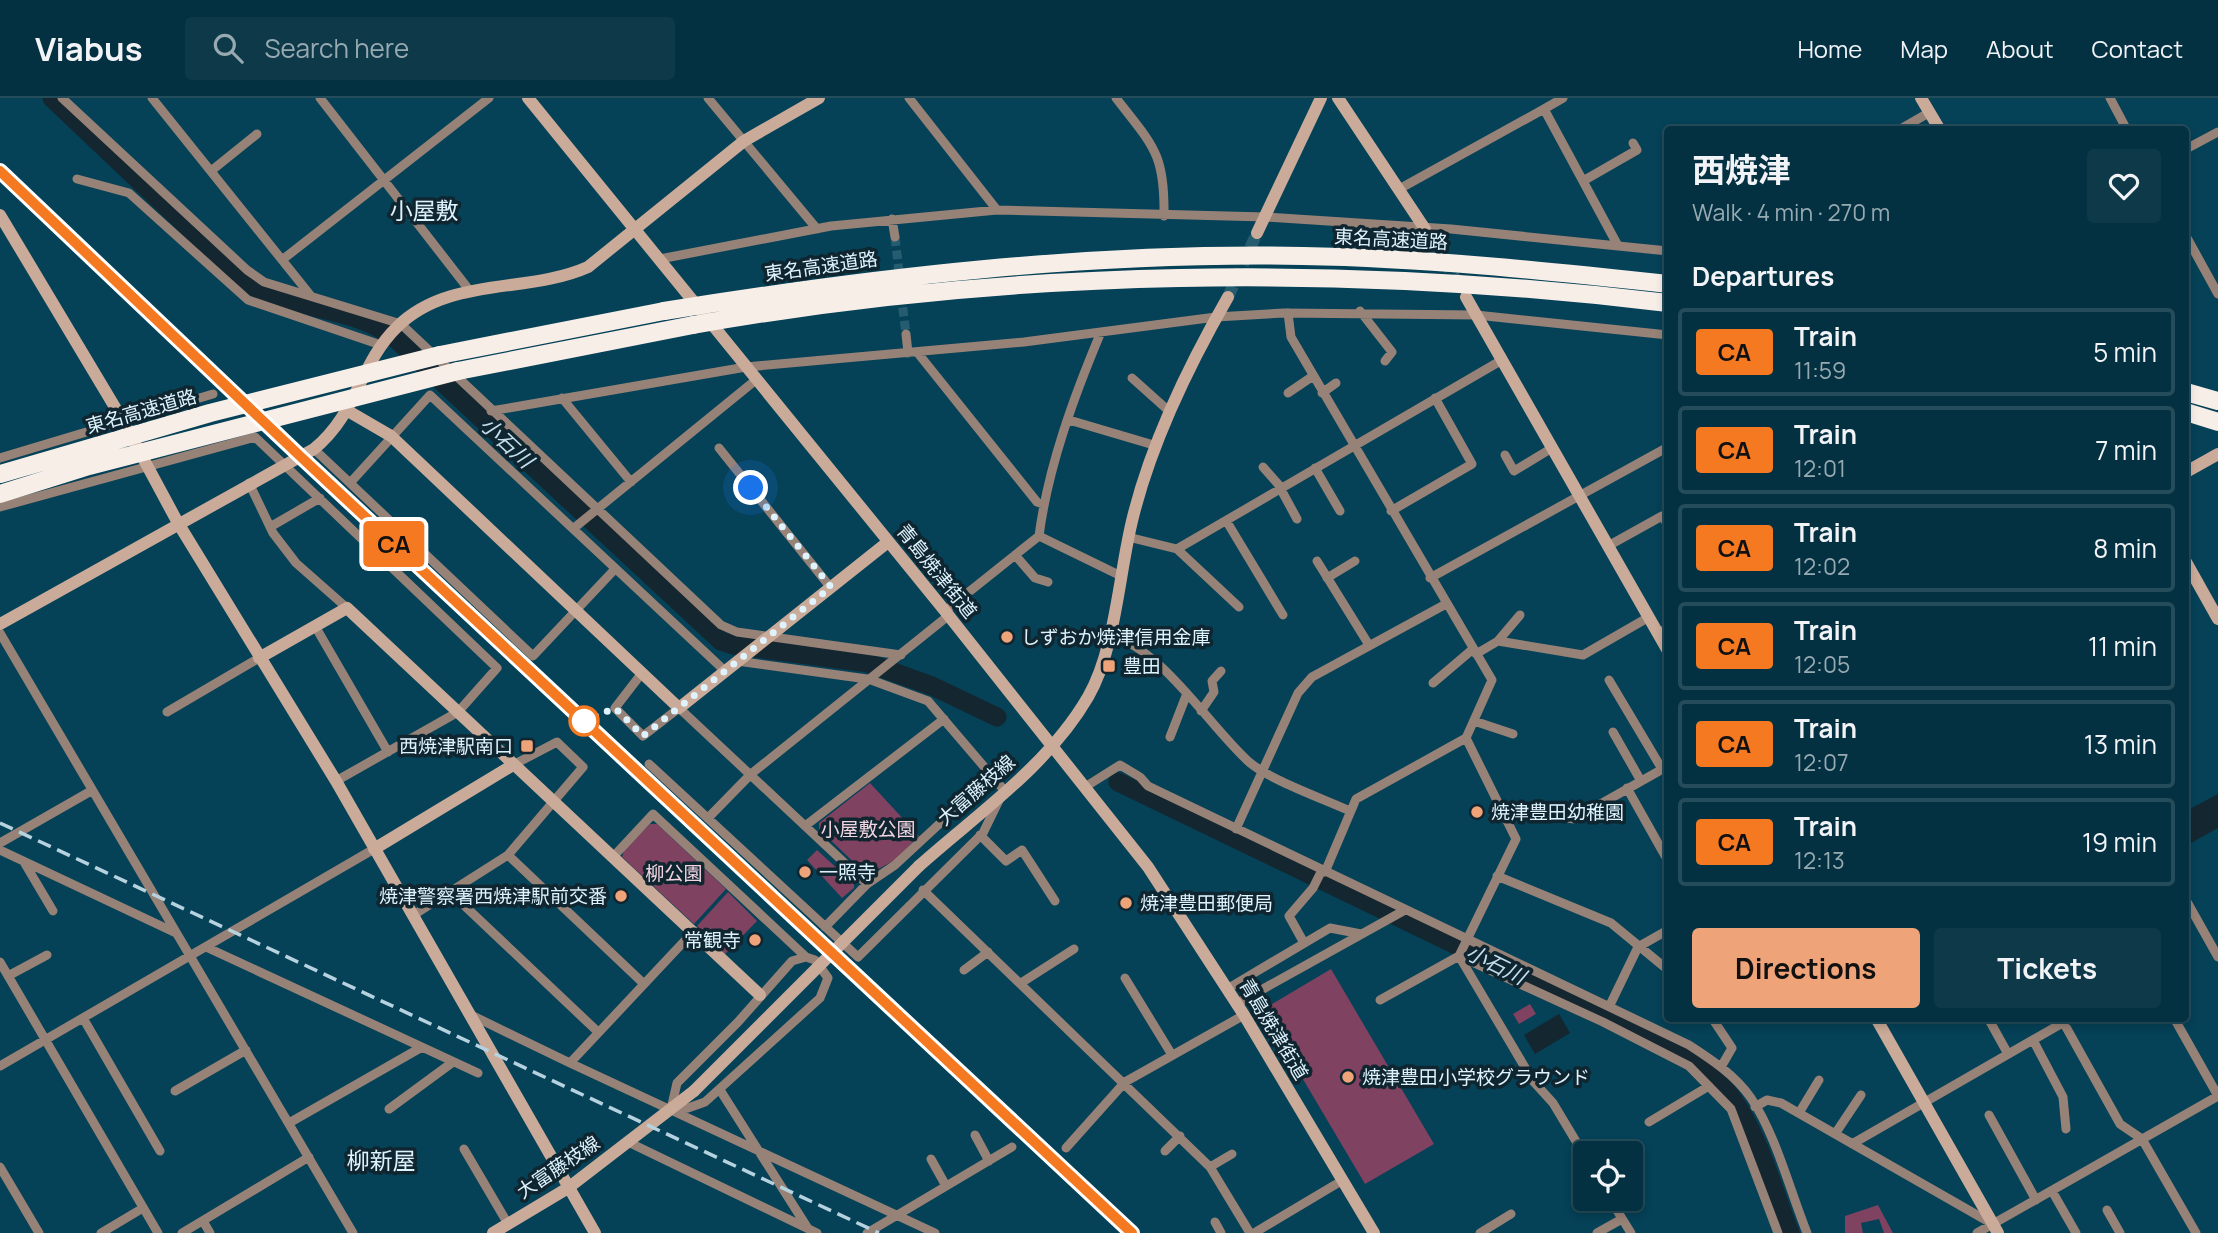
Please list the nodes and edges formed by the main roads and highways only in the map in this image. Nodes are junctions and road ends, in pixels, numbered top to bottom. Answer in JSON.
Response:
{"nodes":[{"id":1,"x":1664,"y":284,"type":"edge"},
{"id":2,"x":1664,"y":303,"type":"edge"},
{"id":3,"x":2189,"y":393,"type":"edge"},
{"id":4,"x":2218,"y":401,"type":"edge"},
{"id":5,"x":2189,"y":413,"type":"edge"},
{"id":6,"x":2218,"y":422,"type":"edge"},
{"id":7,"x":0,"y":474,"type":"edge"},
{"id":8,"x":0,"y":494,"type":"edge"}],
"edges":[{"from":1,"to":7,"type":"highway","name":"東名高速道路","bridge":true},
{"from":2,"to":8,"type":"highway","name":"東名高速道路","bridge":true},
{"from":3,"to":4,"type":"highway"},
{"from":5,"to":6,"type":"highway"}]}
